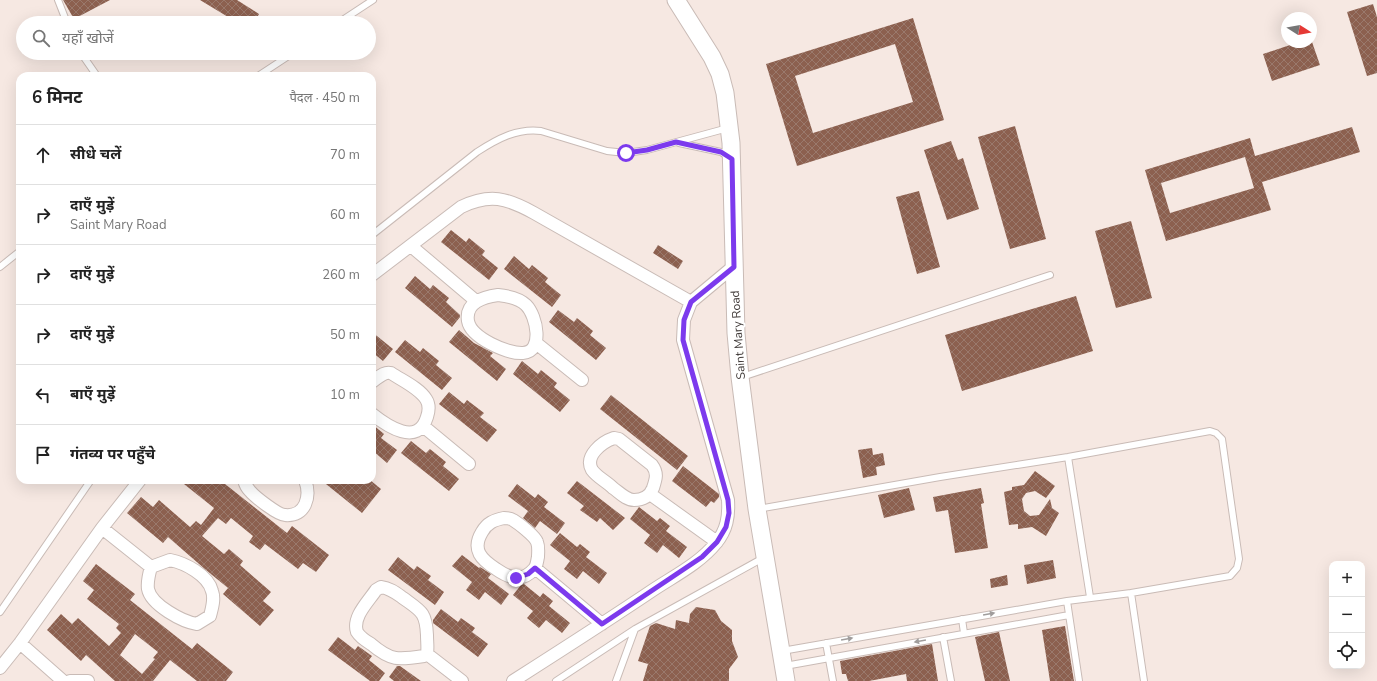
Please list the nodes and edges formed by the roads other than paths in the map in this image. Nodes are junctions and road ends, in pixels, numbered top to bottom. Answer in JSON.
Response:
{"nodes":[{"id":1,"x":58,"y":0,"type":"edge"},
{"id":2,"x":373,"y":0,"type":"edge"},
{"id":3,"x":676,"y":0,"type":"edge"},
{"id":4,"x":64,"y":16,"type":"edge"},
{"id":5,"x":349,"y":16,"type":"edge"},
{"id":6,"x":86,"y":60,"type":"edge"},
{"id":7,"x":282,"y":60,"type":"edge"},
{"id":8,"x":94,"y":72,"type":"edge"},
{"id":9,"x":264,"y":72,"type":"edge"},
{"id":10,"x":730,"y":128,"type":"junction"},
{"id":11,"x":676,"y":142,"type":"junction"},
{"id":12,"x":732,"y":159,"type":"junction"},
{"id":13,"x":376,"y":232,"type":"edge"},
{"id":14,"x":411,"y":246,"type":"junction"},
{"id":15,"x":16,"y":254,"type":"edge"},
{"id":16,"x":0,"y":266,"type":"edge"},
{"id":17,"x":734,"y":267,"type":"junction"},
{"id":18,"x":376,"y":272,"type":"edge"},
{"id":19,"x":1050,"y":275,"type":"dead end"},
{"id":20,"x":476,"y":301,"type":"junction"},
{"id":21,"x":691,"y":302,"type":"junction"},
{"id":22,"x":536,"y":343,"type":"junction"},
{"id":23,"x":740,"y":377,"type":"junction"},
{"id":24,"x":376,"y":379,"type":"edge"},
{"id":25,"x":582,"y":380,"type":"dead end"},
{"id":26,"x":376,"y":417,"type":"edge"},
{"id":27,"x":423,"y":426,"type":"junction"},
{"id":28,"x":1068,"y":458,"type":"junction"},
{"id":29,"x":469,"y":464,"type":"dead end"},
{"id":30,"x":88,"y":484,"type":"edge"},
{"id":31,"x":137,"y":484,"type":"edge"},
{"id":32,"x":245,"y":484,"type":"edge"},
{"id":33,"x":306,"y":484,"type":"edge"},
{"id":34,"x":650,"y":494,"type":"junction"},
{"id":35,"x":757,"y":510,"type":"junction"},
{"id":36,"x":102,"y":528,"type":"junction"},
{"id":37,"x":717,"y":542,"type":"junction"},
{"id":38,"x":764,"y":557,"type":"junction"},
{"id":39,"x":151,"y":567,"type":"junction"},
{"id":40,"x":535,"y":568,"type":"junction"},
{"id":41,"x":1131,"y":593,"type":"junction"},
{"id":42,"x":1090,"y":597,"type":"junction"},
{"id":43,"x":1067,"y":601,"type":"junction"},
{"id":44,"x":0,"y":612,"type":"edge"},
{"id":45,"x":1069,"y":615,"type":"junction"},
{"id":46,"x":962,"y":619,"type":"junction"},
{"id":47,"x":602,"y":624,"type":"junction"},
{"id":48,"x":635,"y":629,"type":"junction"},
{"id":49,"x":964,"y":633,"type":"junction"},
{"id":50,"x":943,"y":637,"type":"junction"},
{"id":51,"x":20,"y":643,"type":"junction"},
{"id":52,"x":826,"y":643,"type":"junction"},
{"id":53,"x":426,"y":654,"type":"junction"},
{"id":54,"x":829,"y":658,"type":"junction"},
{"id":55,"x":784,"y":666,"type":"edge"},
{"id":56,"x":0,"y":668,"type":"edge"},
{"id":57,"x":564,"y":679,"type":"edge"},
{"id":58,"x":63,"y":681,"type":"edge"},
{"id":59,"x":70,"y":681,"type":"edge"},
{"id":60,"x":88,"y":681,"type":"edge"},
{"id":61,"x":462,"y":681,"type":"edge"},
{"id":62,"x":513,"y":681,"type":"edge"},
{"id":63,"x":556,"y":681,"type":"edge"},
{"id":64,"x":616,"y":681,"type":"edge"},
{"id":65,"x":833,"y":681,"type":"edge"},
{"id":66,"x":951,"y":681,"type":"edge"},
{"id":67,"x":1079,"y":681,"type":"edge"},
{"id":68,"x":1144,"y":681,"type":"edge"}],
"edges":[{"from":1,"to":4,"type":"lane"},
{"from":2,"to":5,"type":"lane"},
{"from":3,"to":10,"type":"street","name":"Saint Mary Road"},
{"from":6,"to":8,"type":"lane"},
{"from":7,"to":9,"type":"lane"},
{"from":10,"to":11,"type":"lane"},
{"from":10,"to":12,"type":"street","name":"Saint Mary Road"},
{"from":11,"to":12,"type":"lane"},
{"from":11,"to":13,"type":"lane"},
{"from":12,"to":17,"type":"street","name":"Saint Mary Road"},
{"from":14,"to":18,"type":"street"},
{"from":14,"to":20,"type":"street"},
{"from":14,"to":21,"type":"street"},
{"from":15,"to":16,"type":"lane"},
{"from":17,"to":21,"type":"street"},
{"from":17,"to":23,"type":"street","name":"Saint Mary Road"},
{"from":19,"to":23,"type":"lane"},
{"from":20,"to":22,"type":"street"},
{"from":20,"to":22,"type":"street"},
{"from":21,"to":37,"type":"street"},
{"from":22,"to":25,"type":"street"},
{"from":23,"to":35,"type":"street","name":"Saint Mary Road"},
{"from":24,"to":27,"type":"street"},
{"from":26,"to":27,"type":"street"},
{"from":27,"to":29,"type":"street"},
{"from":28,"to":35,"type":"lane"},
{"from":28,"to":41,"type":"lane"},
{"from":28,"to":42,"type":"lane"},
{"from":30,"to":44,"type":"lane"},
{"from":31,"to":36,"type":"street"},
{"from":32,"to":33,"type":"street"},
{"from":34,"to":34,"type":"street"},
{"from":34,"to":37,"type":"street"},
{"from":35,"to":38,"type":"street","name":"Saint Mary Road"},
{"from":36,"to":39,"type":"street"},
{"from":36,"to":51,"type":"street"},
{"from":37,"to":47,"type":"street"},
{"from":38,"to":48,"type":"lane"},
{"from":38,"to":55,"type":"street","name":"Saint Mary Road"},
{"from":39,"to":39,"type":"street"},
{"from":40,"to":40,"type":"street"},
{"from":40,"to":47,"type":"street"},
{"from":41,"to":42,"type":"lane"},
{"from":41,"to":68,"type":"lane"},
{"from":42,"to":43,"type":"lane"},
{"from":43,"to":45,"type":"lane"},
{"from":46,"to":43,"type":"lane","one_way":true},
{"from":45,"to":49,"type":"lane"},
{"from":45,"to":67,"type":"lane"},
{"from":46,"to":49,"type":"lane"},
{"from":52,"to":46,"type":"lane","one_way":true},
{"from":47,"to":62,"type":"street"},
{"from":48,"to":57,"type":"lane"},
{"from":48,"to":64,"type":"lane"},
{"from":49,"to":50,"type":"lane"},
{"from":50,"to":54,"type":"lane","one_way":true},
{"from":50,"to":66,"type":"lane"},
{"from":51,"to":56,"type":"street"},
{"from":51,"to":58,"type":"street"},
{"from":52,"to":54,"type":"lane"},
{"from":52,"to":55,"type":"lane"},
{"from":53,"to":53,"type":"street"},
{"from":53,"to":61,"type":"street"},
{"from":54,"to":55,"type":"lane"},
{"from":54,"to":65,"type":"lane"},
{"from":57,"to":63,"type":"lane"},
{"from":59,"to":60,"type":"street"}]}
